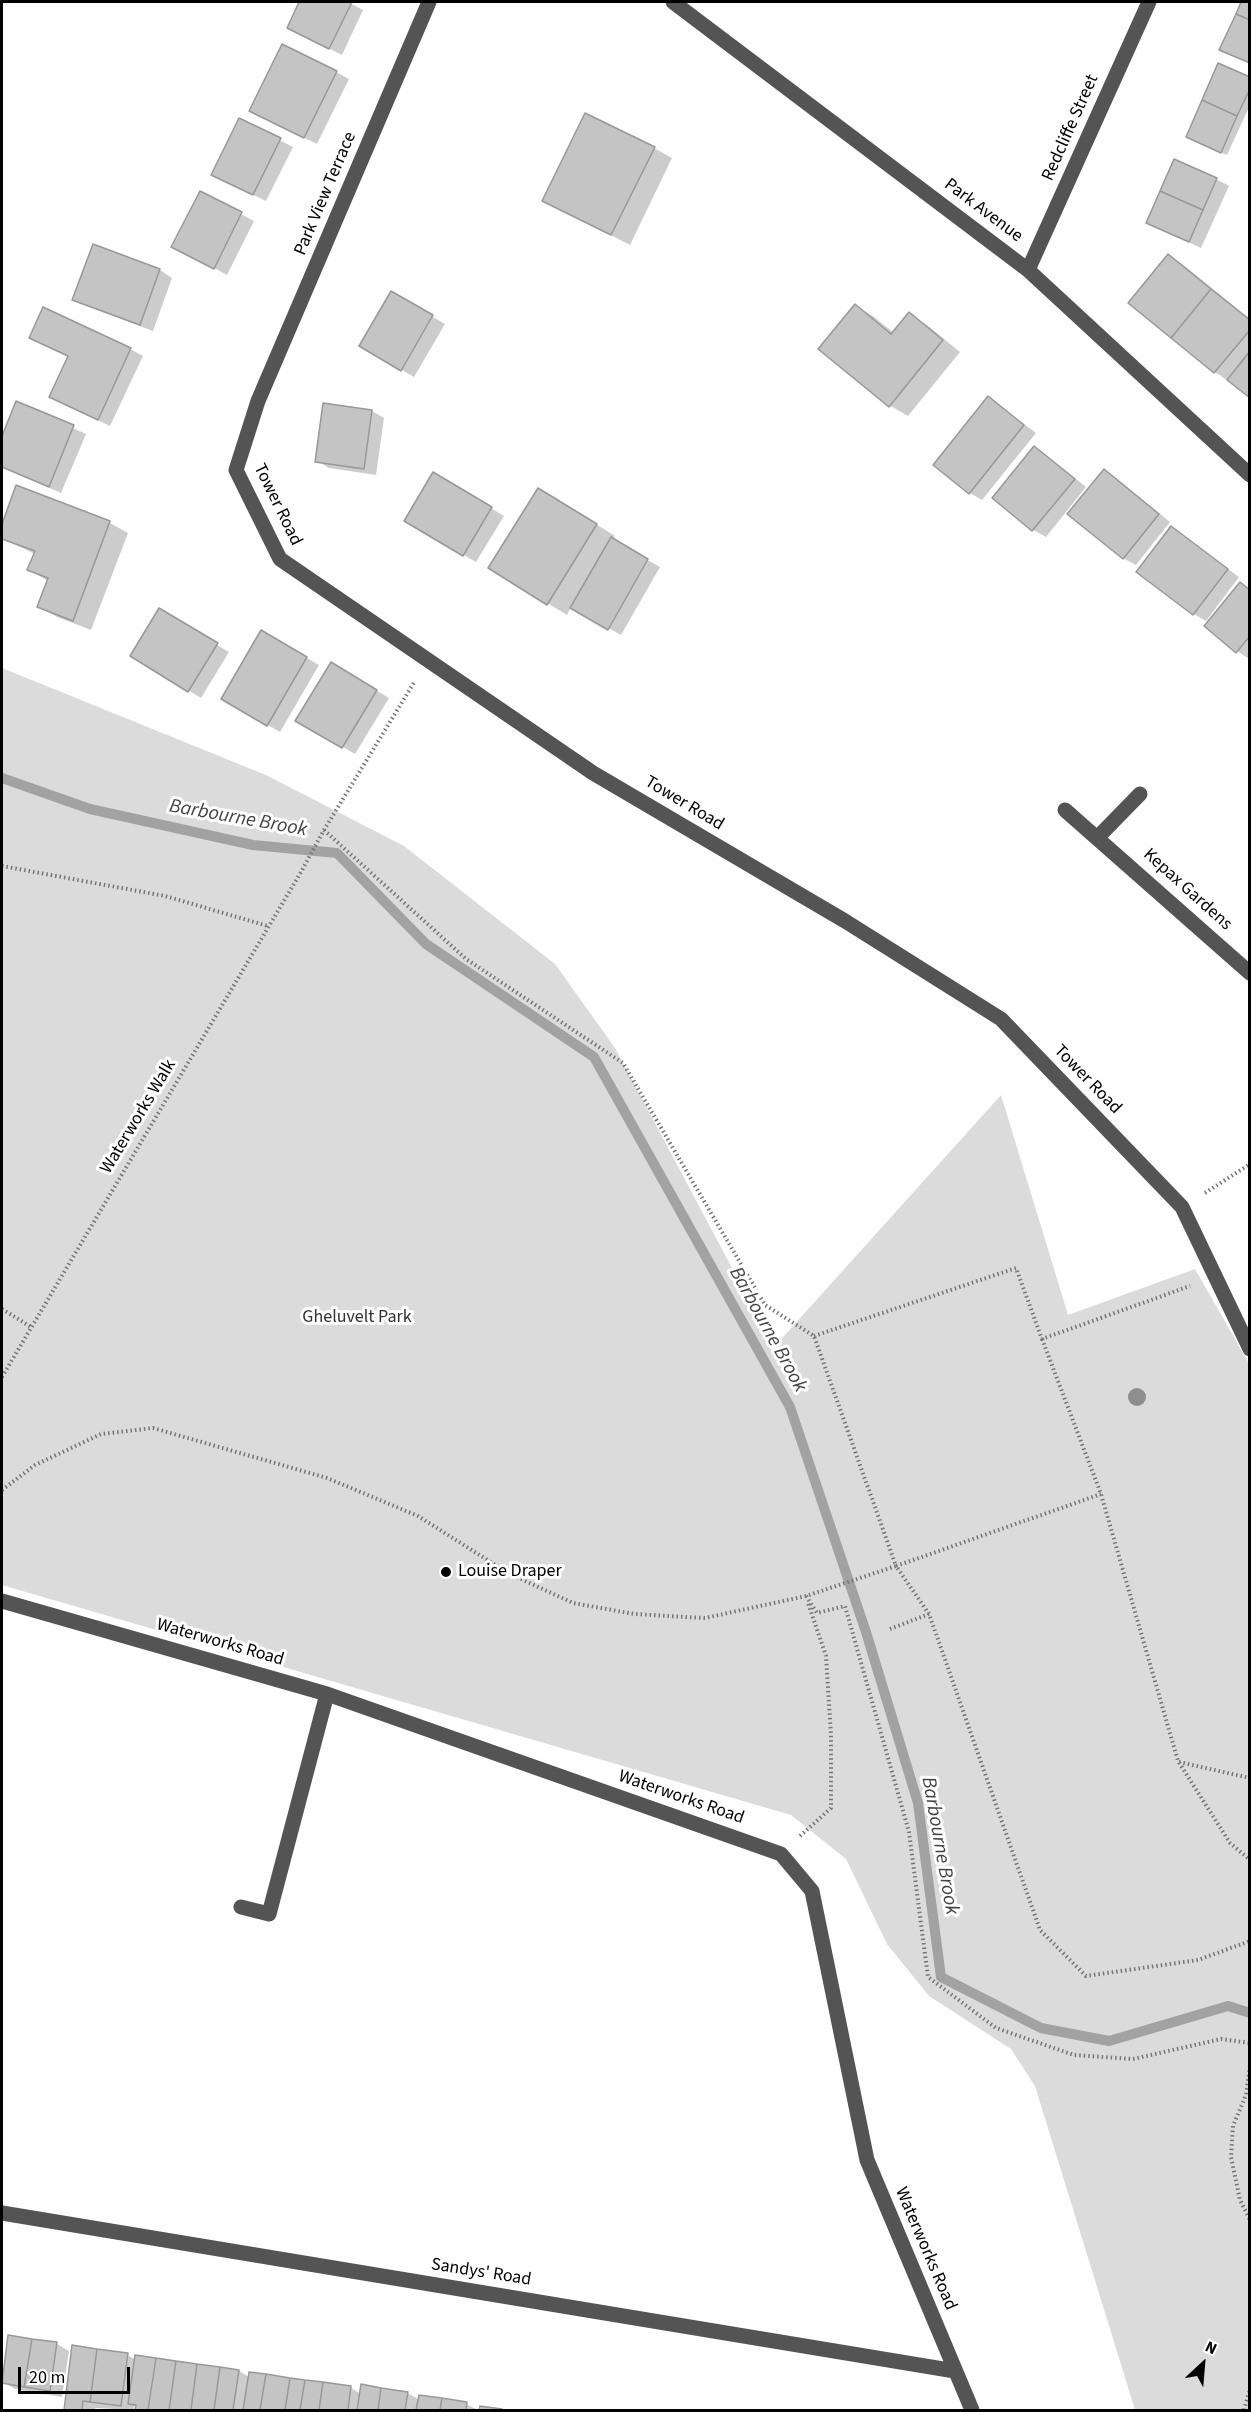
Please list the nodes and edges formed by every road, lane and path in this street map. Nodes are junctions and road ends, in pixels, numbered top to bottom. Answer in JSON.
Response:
{"nodes":[{"id":1,"x":429,"y":2,"type":"edge"},
{"id":2,"x":673,"y":2,"type":"edge"},
{"id":3,"x":1149,"y":2,"type":"edge"},
{"id":4,"x":1028,"y":270,"type":"junction"},
{"id":5,"x":258,"y":401,"type":"joint"},
{"id":6,"x":1250,"y":475,"type":"edge"},
{"id":7,"x":429,"y":658,"type":"junction"},
{"id":8,"x":1140,"y":794,"type":"dead end"},
{"id":9,"x":1065,"y":810,"type":"dead end"},
{"id":10,"x":324,"y":830,"type":"junction"},
{"id":11,"x":1098,"y":837,"type":"junction"},
{"id":12,"x":2,"y":867,"type":"edge"},
{"id":13,"x":268,"y":926,"type":"junction"},
{"id":14,"x":1250,"y":973,"type":"edge"},
{"id":15,"x":1250,"y":1164,"type":"edge"},
{"id":16,"x":1182,"y":1207,"type":"junction"},
{"id":17,"x":1216,"y":1277,"type":"junction"},
{"id":18,"x":2,"y":1309,"type":"edge"},
{"id":19,"x":31,"y":1327,"type":"junction"},
{"id":20,"x":814,"y":1336,"type":"junction"},
{"id":21,"x":1042,"y":1339,"type":"junction"},
{"id":22,"x":1250,"y":1349,"type":"edge"},
{"id":23,"x":2,"y":1377,"type":"edge"},
{"id":24,"x":2,"y":1490,"type":"edge"},
{"id":25,"x":1101,"y":1494,"type":"junction"},
{"id":26,"x":896,"y":1566,"type":"junction"},
{"id":27,"x":806,"y":1596,"type":"junction"},
{"id":28,"x":2,"y":1601,"type":"edge"},
{"id":29,"x":929,"y":1614,"type":"junction"},
{"id":30,"x":890,"y":1629,"type":"dead end"},
{"id":31,"x":327,"y":1694,"type":"junction"},
{"id":32,"x":1178,"y":1761,"type":"junction"},
{"id":33,"x":1250,"y":1778,"type":"edge"},
{"id":34,"x":781,"y":1854,"type":"junction"},
{"id":35,"x":1250,"y":1860,"type":"edge"},
{"id":36,"x":241,"y":1907,"type":"dead end"},
{"id":37,"x":1250,"y":1941,"type":"edge"},
{"id":38,"x":1250,"y":2043,"type":"edge"},
{"id":39,"x":1250,"y":2066,"type":"edge"},
{"id":40,"x":2,"y":2213,"type":"edge"},
{"id":41,"x":1250,"y":2220,"type":"edge"},
{"id":42,"x":955,"y":2371,"type":"junction"},
{"id":43,"x":1250,"y":2389,"type":"edge"},
{"id":44,"x":972,"y":2410,"type":"edge"},
{"id":45,"x":1244,"y":2410,"type":"edge"}],
"edges":[{"from":1,"to":5,"type":"street","name":"Park View Terrace"},
{"from":2,"to":4,"type":"street","name":"Park Avenue"},
{"from":3,"to":4,"type":"street","name":"Redcliffe Street"},
{"from":4,"to":6,"type":"street","name":"Park Avenue"},
{"from":5,"to":7,"type":"street","name":"Tower Road"},
{"from":7,"to":10,"type":"path","name":"Waterworks Walk"},
{"from":7,"to":16,"type":"street","name":"Tower Road"},
{"from":8,"to":11,"type":"street"},
{"from":9,"to":11,"type":"street","name":"Kepax Gardens"},
{"from":10,"to":13,"type":"path","name":"Waterworks Walk"},
{"from":10,"to":20,"type":"path"},
{"from":11,"to":14,"type":"street","name":"Kepax Gardens"},
{"from":12,"to":13,"type":"path"},
{"from":13,"to":19,"type":"path","name":"Waterworks Walk"},
{"from":15,"to":16,"type":"path"},
{"from":16,"to":17,"type":"street","name":"Tower Road"},
{"from":17,"to":21,"type":"path"},
{"from":17,"to":22,"type":"street","name":"Tower Road"},
{"from":18,"to":19,"type":"path"},
{"from":19,"to":23,"type":"path","name":"Waterworks Walk"},
{"from":20,"to":21,"type":"path"},
{"from":20,"to":26,"type":"path"},
{"from":21,"to":25,"type":"path"},
{"from":24,"to":27,"type":"path"},
{"from":25,"to":26,"type":"path"},
{"from":25,"to":32,"type":"path"},
{"from":26,"to":27,"type":"path"},
{"from":26,"to":29,"type":"path"},
{"from":27,"to":34,"type":"path"},
{"from":27,"to":38,"type":"path"},
{"from":28,"to":31,"type":"street","name":"Waterworks Road"},
{"from":29,"to":30,"type":"path"},
{"from":29,"to":37,"type":"path"},
{"from":31,"to":34,"type":"street","name":"Waterworks Road"},
{"from":31,"to":36,"type":"street"},
{"from":32,"to":33,"type":"path"},
{"from":32,"to":35,"type":"path"},
{"from":34,"to":42,"type":"street","name":"Waterworks Road"},
{"from":39,"to":41,"type":"path"},
{"from":40,"to":42,"type":"street","name":"Sandys' Road"},
{"from":42,"to":44,"type":"street","name":"Waterworks Road"},
{"from":43,"to":45,"type":"path"}]}
